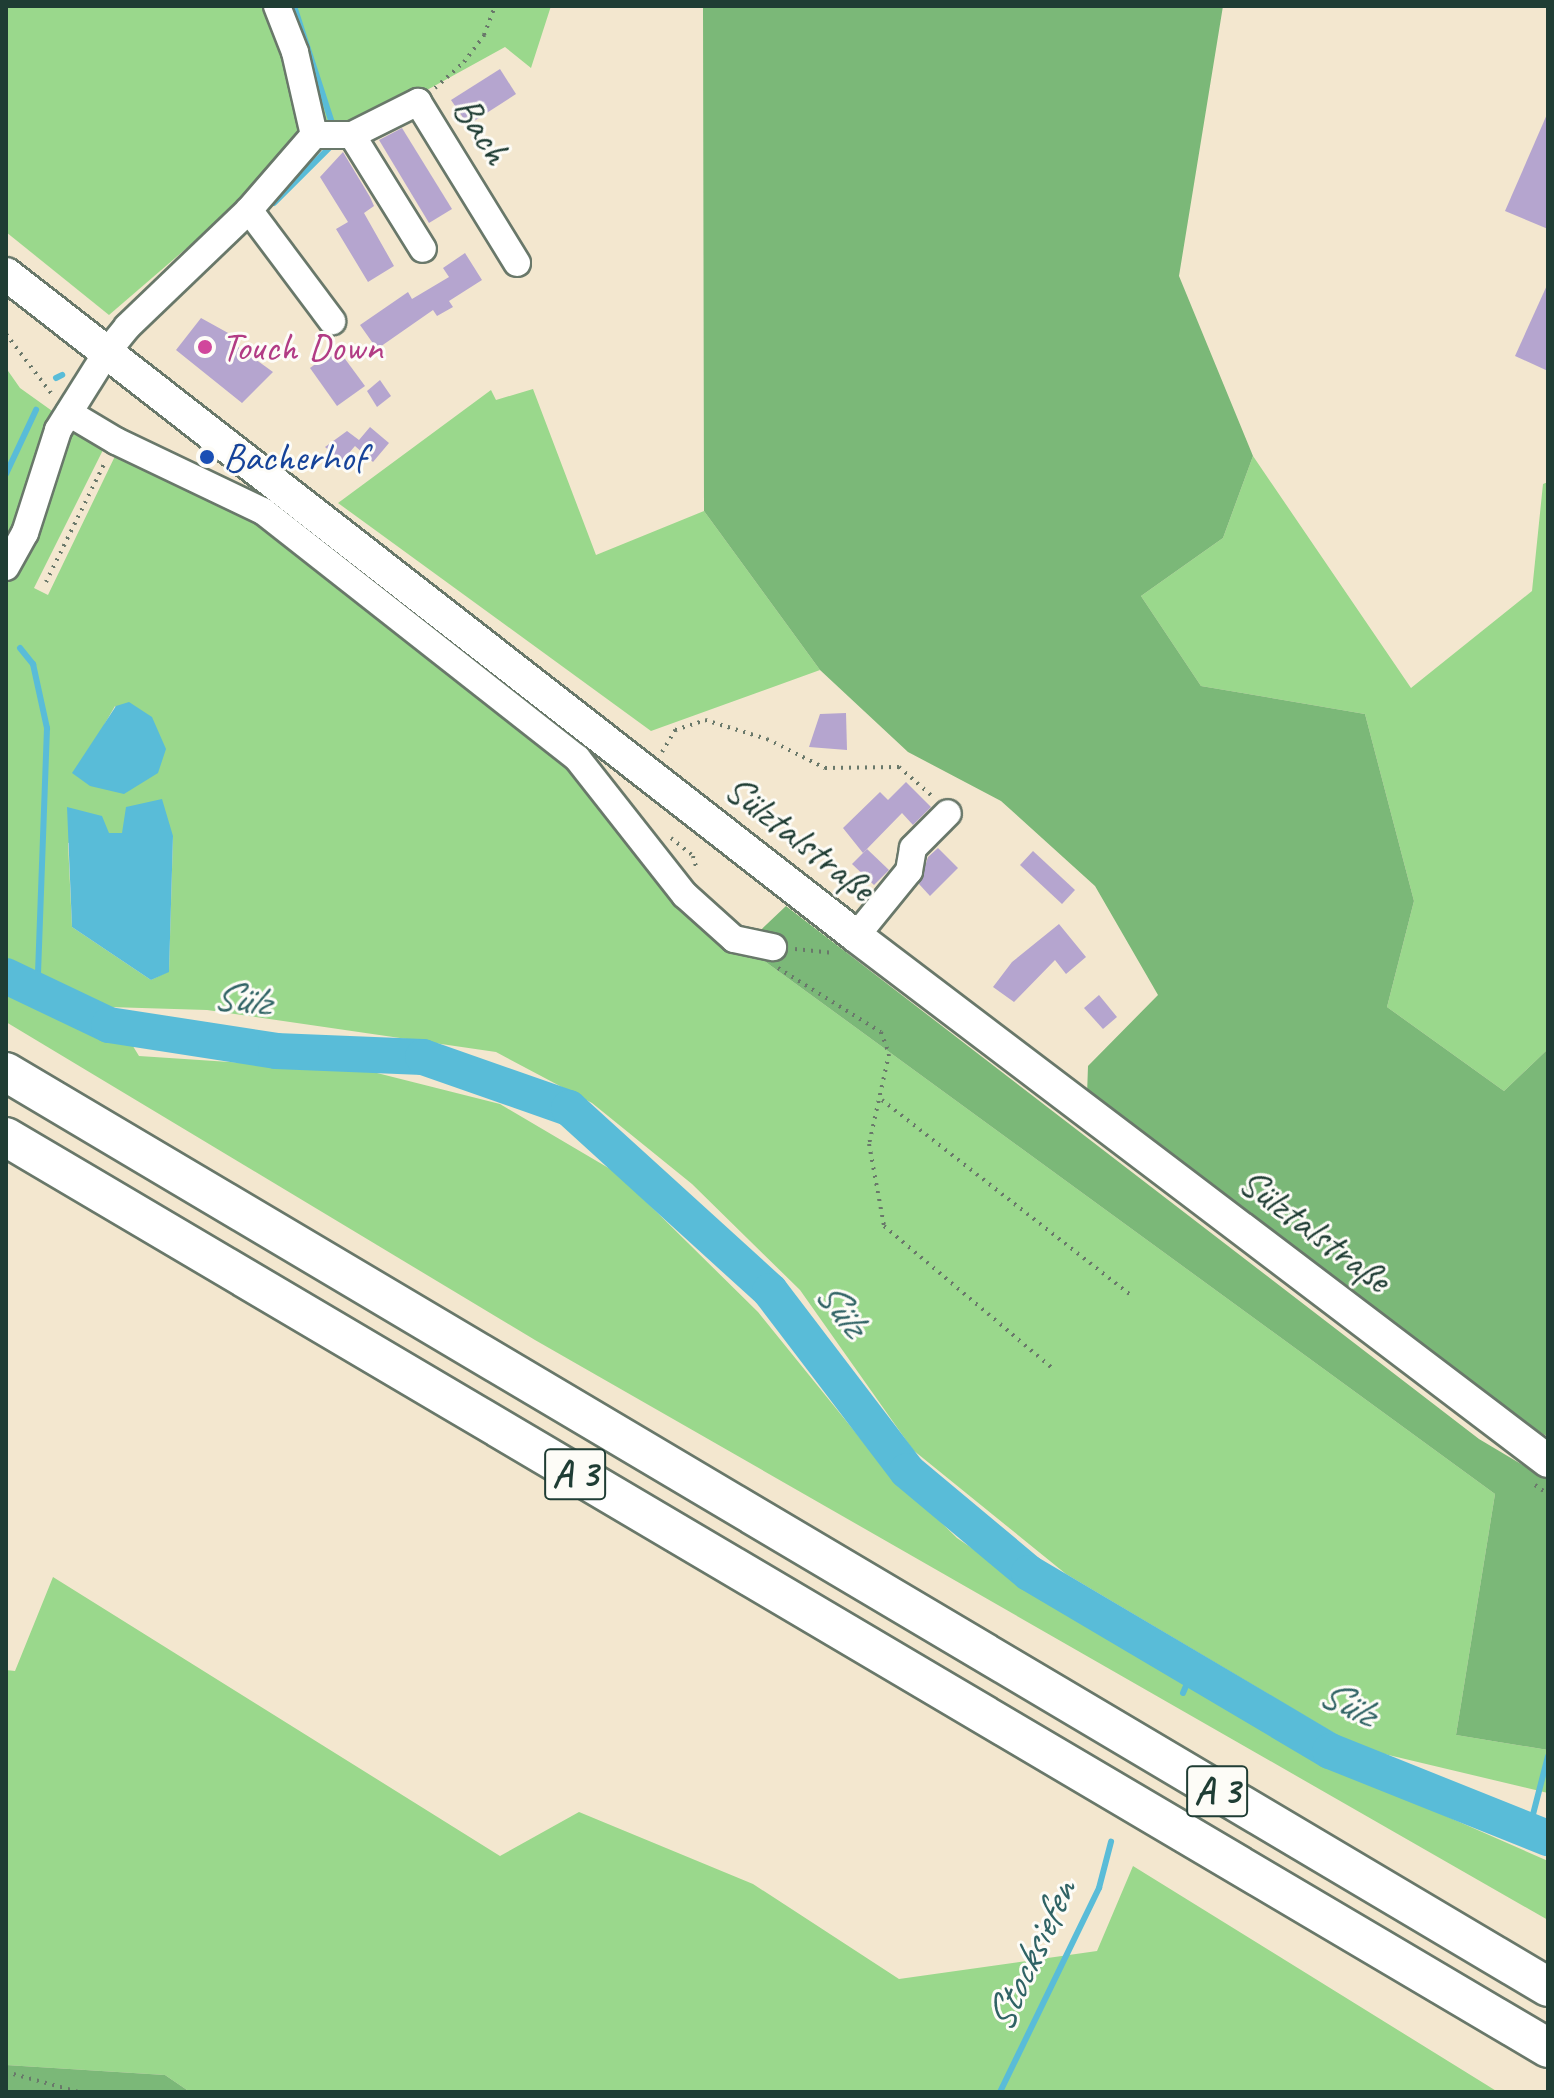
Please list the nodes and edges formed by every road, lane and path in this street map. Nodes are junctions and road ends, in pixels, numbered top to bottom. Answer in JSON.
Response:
{"nodes":[{"id":1,"x":277,"y":6,"type":"edge"},
{"id":2,"x":495,"y":6,"type":"edge"},
{"id":3,"x":418,"y":102,"type":"junction"},
{"id":4,"x":314,"y":135,"type":"junction"},
{"id":5,"x":352,"y":135,"type":"junction"},
{"id":6,"x":249,"y":210,"type":"junction"},
{"id":7,"x":423,"y":249,"type":"dead end"},
{"id":8,"x":517,"y":263,"type":"dead end"},
{"id":9,"x":6,"y":274,"type":"edge"},
{"id":10,"x":332,"y":321,"type":"dead end"},
{"id":11,"x":6,"y":334,"type":"edge"},
{"id":12,"x":107,"y":352,"type":"junction"},
{"id":13,"x":69,"y":413,"type":"junction"},
{"id":14,"x":116,"y":441,"type":"junction"},
{"id":15,"x":6,"y":567,"type":"edge"},
{"id":16,"x":46,"y":582,"type":"dead end"},
{"id":17,"x":660,"y":754,"type":"dead end"},
{"id":18,"x":948,"y":813,"type":"joint"},
{"id":19,"x":856,"y":936,"type":"junction"},
{"id":20,"x":773,"y":956,"type":"joint"},
{"id":21,"x":6,"y":1072,"type":"edge"},
{"id":22,"x":882,"y":1100,"type":"junction"},
{"id":23,"x":6,"y":1137,"type":"edge"},
{"id":24,"x":1131,"y":1295,"type":"dead end"},
{"id":25,"x":1053,"y":1369,"type":"dead end"},
{"id":26,"x":1548,"y":1461,"type":"edge"},
{"id":27,"x":1548,"y":1987,"type":"edge"},
{"id":28,"x":1548,"y":2048,"type":"edge"},
{"id":29,"x":6,"y":2072,"type":"edge"},
{"id":30,"x":79,"y":2092,"type":"edge"}],
"edges":[{"from":1,"to":4,"type":"street"},
{"from":2,"to":3,"type":"path"},
{"from":3,"to":5,"type":"street","name":"Bach"},
{"from":3,"to":8,"type":"street","name":"Bach"},
{"from":4,"to":5,"type":"street","name":"Bach"},
{"from":4,"to":6,"type":"street"},
{"from":5,"to":7,"type":"street"},
{"from":6,"to":10,"type":"street"},
{"from":6,"to":12,"type":"street"},
{"from":9,"to":12,"type":"main road","name":"Sülztalstraße"},
{"from":11,"to":13,"type":"path"},
{"from":12,"to":13,"type":"street"},
{"from":12,"to":19,"type":"main road","name":"Sülztalstraße"},
{"from":13,"to":14,"type":"street"},
{"from":13,"to":15,"type":"street"},
{"from":14,"to":16,"type":"path"},
{"from":14,"to":20,"type":"street"},
{"from":17,"to":18,"type":"path"},
{"from":18,"to":19,"type":"street"},
{"from":19,"to":26,"type":"main road","name":"Sülztalstraße"},
{"from":20,"to":22,"type":"path"},
{"from":21,"to":27,"type":"highway","number":"A 3"},
{"from":22,"to":24,"type":"path"},
{"from":22,"to":25,"type":"path"},
{"from":23,"to":28,"type":"highway","number":"A 3"},
{"from":29,"to":30,"type":"path"}]}
